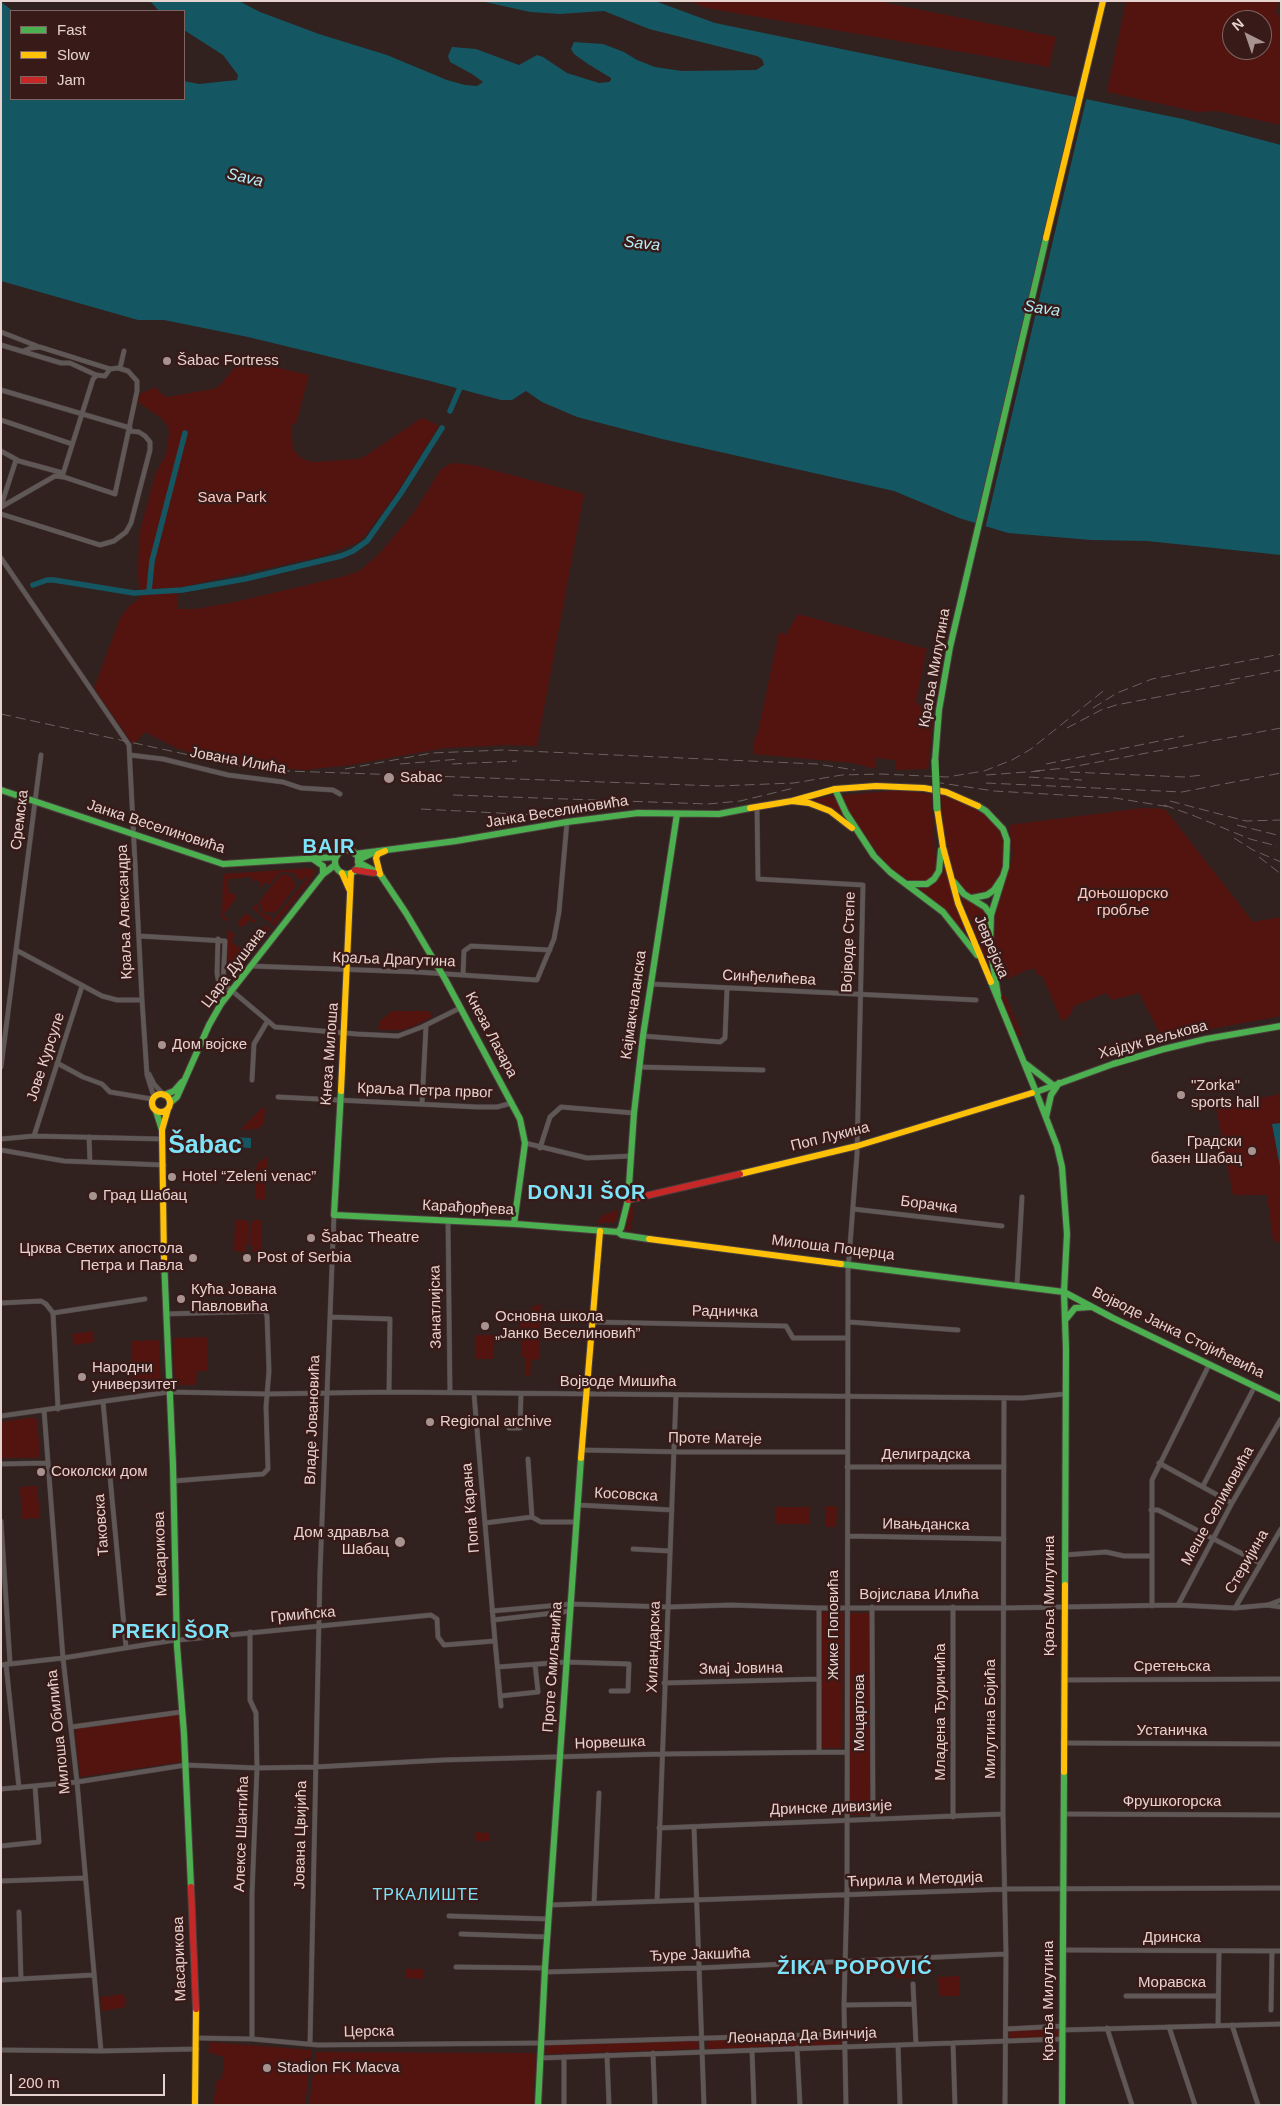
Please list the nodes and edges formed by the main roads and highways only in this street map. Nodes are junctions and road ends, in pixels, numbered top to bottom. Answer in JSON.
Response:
{"nodes":[{"id":1,"x":1103,"y":1,"type":"edge"},
{"id":2,"x":835,"y":789,"type":"junction"},
{"id":3,"x":1,"y":790,"type":"edge"},
{"id":4,"x":792,"y":801,"type":"junction"},
{"id":5,"x":937,"y":808,"type":"joint"},
{"id":6,"x":677,"y":814,"type":"junction"},
{"id":7,"x":859,"y":835,"type":"junction"},
{"id":8,"x":941,"y":840,"type":"junction"},
{"id":9,"x":389,"y":849,"type":"junction"},
{"id":10,"x":312,"y":858,"type":"junction"},
{"id":11,"x":357,"y":858,"type":"junction"},
{"id":12,"x":335,"y":861,"type":"junction"},
{"id":13,"x":341,"y":872,"type":"junction"},
{"id":14,"x":353,"y":872,"type":"junction"},
{"id":15,"x":380,"y":874,"type":"junction"},
{"id":16,"x":950,"y":875,"type":"junction"},
{"id":17,"x":322,"y":878,"type":"junction"},
{"id":18,"x":1002,"y":878,"type":"junction"},
{"id":19,"x":905,"y":884,"type":"junction"},
{"id":20,"x":351,"y":895,"type":"junction"},
{"id":21,"x":972,"y":898,"type":"junction"},
{"id":22,"x":991,"y":916,"type":"junction"},
{"id":23,"x":979,"y":957,"type":"junction"},
{"id":24,"x":998,"y":997,"type":"junction"},
{"id":25,"x":1281,"y":1026,"type":"edge"},
{"id":26,"x":1025,"y":1062,"type":"junction"},
{"id":27,"x":184,"y":1079,"type":"junction"},
{"id":28,"x":1056,"y":1084,"type":"junction"},
{"id":29,"x":1036,"y":1092,"type":"junction"},
{"id":30,"x":164,"y":1094,"type":"junction"},
{"id":31,"x":169,"y":1106,"type":"junction"},
{"id":32,"x":156,"y":1111,"type":"junction"},
{"id":33,"x":1046,"y":1117,"type":"junction"},
{"id":34,"x":162,"y":1130,"type":"junction"},
{"id":35,"x":628,"y":1200,"type":"junction"},
{"id":36,"x":164,"y":1208,"type":"joint"},
{"id":37,"x":334,"y":1215,"type":"joint"},
{"id":38,"x":514,"y":1224,"type":"junction"},
{"id":39,"x":600,"y":1231,"type":"junction"},
{"id":40,"x":618,"y":1232,"type":"junction"},
{"id":41,"x":1064,"y":1292,"type":"junction"},
{"id":42,"x":1093,"y":1307,"type":"junction"},
{"id":43,"x":1065,"y":1320,"type":"junction"},
{"id":44,"x":1281,"y":1399,"type":"edge"},
{"id":45,"x":195,"y":2105,"type":"edge"},
{"id":46,"x":538,"y":2105,"type":"edge"},
{"id":47,"x":1062,"y":2105,"type":"edge"}],
"edges":[{"from":1,"to":5,"type":"main road","name":"Краља Милутина","bridge":true},
{"from":2,"to":4,"type":"main road","name":"Јанка Веселиновића"},
{"from":2,"to":7,"type":"main road"},
{"from":2,"to":18,"type":"main road","name":"Јанка Веселиновића"},
{"from":3,"to":10,"type":"main road","name":"Јанка Веселиновића"},
{"from":4,"to":6,"type":"main road","name":"Јанка Веселиновића"},
{"from":4,"to":7,"type":"main road"},
{"from":5,"to":8,"type":"main road","name":"Јеврејска"},
{"from":6,"to":9,"type":"main road","name":"Јанка Веселиновића"},
{"from":6,"to":35,"type":"main road","name":"Кајмакчаланска"},
{"from":7,"to":19,"type":"main road"},
{"from":8,"to":16,"type":"main road","name":"Јеврејска"},
{"from":8,"to":19,"type":"main road"},
{"from":9,"to":11,"type":"main road","name":"Јанка Веселиновића"},
{"from":9,"to":15,"type":"main road"},
{"from":10,"to":12,"type":"main road","name":"Јанка Веселиновића"},
{"from":10,"to":17,"type":"main road"},
{"from":11,"to":12,"type":"main road","name":"Јанка Веселиновића"},
{"from":11,"to":14,"type":"main road","name":"Кнеза Милоша"},
{"from":11,"to":15,"type":"main road","name":"Кнеза Лазара"},
{"from":12,"to":13,"type":"main road","name":"Кнеза Милоша"},
{"from":12,"to":17,"type":"main road","name":"Цара Душана"},
{"from":13,"to":14,"type":"main road"},
{"from":13,"to":17,"type":"main road","name":"Цара Душана"},
{"from":13,"to":20,"type":"main road","name":"Кнеза Милоша"},
{"from":14,"to":15,"type":"main road"},
{"from":14,"to":20,"type":"main road","name":"Кнеза Милоша"},
{"from":15,"to":38,"type":"main road","name":"Кнеза Лазара"},
{"from":16,"to":21,"type":"main road"},
{"from":16,"to":23,"type":"main road","name":"Јеврејска"},
{"from":17,"to":27,"type":"main road","name":"Цара Душана"},
{"from":18,"to":21,"type":"main road"},
{"from":18,"to":22,"type":"main road","name":"Јанка Веселиновића"},
{"from":19,"to":23,"type":"main road"},
{"from":20,"to":37,"type":"main road","name":"Кнеза Милоша"},
{"from":21,"to":22,"type":"main road"},
{"from":22,"to":24,"type":"main road","name":"Јанка Веселиновића"},
{"from":23,"to":24,"type":"main road","name":"Јеврејска"},
{"from":24,"to":26,"type":"main road","name":"Јеврејска"},
{"from":25,"to":28,"type":"main road","name":"Хајдук Вељкова"},
{"from":26,"to":28,"type":"main road"},
{"from":26,"to":29,"type":"main road","name":"Јеврејска"},
{"from":27,"to":30,"type":"main road","name":"Цара Душана"},
{"from":27,"to":31,"type":"main road","name":"Цара Душана"},
{"from":28,"to":29,"type":"main road","name":"Хајдук Вељкова"},
{"from":28,"to":33,"type":"main road"},
{"from":29,"to":33,"type":"main road","name":"Краља Милутина"},
{"from":29,"to":35,"type":"main road","name":"Поп Лукина"},
{"from":30,"to":31,"type":"main road"},
{"from":30,"to":32,"type":"main road"},
{"from":31,"to":32,"type":"main road"},
{"from":31,"to":34,"type":"main road","name":"Цара Душана"},
{"from":32,"to":34,"type":"main road","name":"Цара Душана"},
{"from":33,"to":41,"type":"main road","name":"Краља Милутина"},
{"from":34,"to":36,"type":"main road","name":"Цара Душана"},
{"from":35,"to":40,"type":"main road","name":"Кајмакчаланска"},
{"from":36,"to":45,"type":"main road","name":"Масарикова"},
{"from":37,"to":38,"type":"main road","name":"Карађорђева"},
{"from":38,"to":39,"type":"main road","name":"Карађорђева"},
{"from":39,"to":40,"type":"main road","name":"Милоша Поцерца"},
{"from":39,"to":46,"type":"main road","name":"Проте Смиљанића"},
{"from":40,"to":41,"type":"main road","name":"Милоша Поцерца"},
{"from":41,"to":42,"type":"main road","name":"Војводе Јанка Стојићевића"},
{"from":41,"to":43,"type":"main road","name":"Краља Милутина"},
{"from":42,"to":43,"type":"main road"},
{"from":42,"to":44,"type":"main road","name":"Војводе Јанка Стојићевића"},
{"from":43,"to":47,"type":"main road","name":"Краља Милутина"}]}
